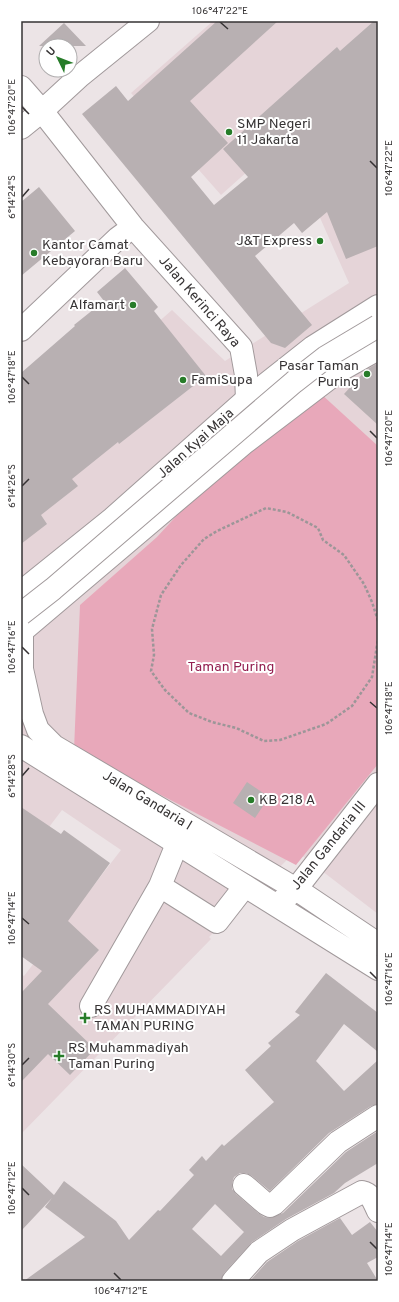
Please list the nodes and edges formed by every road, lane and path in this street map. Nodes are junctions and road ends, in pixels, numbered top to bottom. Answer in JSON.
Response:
{"nodes":[{"id":1,"x":146,"y":22,"type":"edge"},
{"id":2,"x":21,"y":87,"type":"edge"},
{"id":3,"x":42,"y":111,"type":"junction"},
{"id":4,"x":21,"y":128,"type":"edge"},
{"id":5,"x":133,"y":227,"type":"junction"},
{"id":6,"x":378,"y":306,"type":"edge"},
{"id":7,"x":378,"y":326,"type":"edge"},
{"id":8,"x":21,"y":330,"type":"edge"},
{"id":9,"x":378,"y":349,"type":"edge"},
{"id":10,"x":247,"y":399,"type":"junction"},
{"id":11,"x":243,"y":444,"type":"junction"},
{"id":12,"x":22,"y":592,"type":"edge"},
{"id":13,"x":378,"y":621,"type":"edge"},
{"id":14,"x":22,"y":625,"type":"edge"},
{"id":15,"x":378,"y":639,"type":"edge"},
{"id":16,"x":21,"y":746,"type":"edge"},
{"id":17,"x":378,"y":784,"type":"edge"},
{"id":18,"x":177,"y":844,"type":"junction"},
{"id":19,"x":160,"y":886,"type":"junction"},
{"id":20,"x":245,"y":886,"type":"junction"},
{"id":21,"x":296,"y":889,"type":"junction"},
{"id":22,"x":277,"y":905,"type":"junction"},
{"id":23,"x":378,"y":944,"type":"edge"},
{"id":24,"x":377,"y":966,"type":"edge"},
{"id":25,"x":90,"y":1006,"type":"dead end"},
{"id":26,"x":378,"y":1116,"type":"edge"},
{"id":27,"x":244,"y":1185,"type":"dead end"},
{"id":28,"x":373,"y":1202,"type":"edge"},
{"id":29,"x":233,"y":1281,"type":"edge"}],
"edges":[{"from":1,"to":3,"type":"main road"},
{"from":2,"to":3,"type":"main road","name":"Jalan Kerinci Raya"},
{"from":3,"to":4,"type":"main road"},
{"from":3,"to":5,"type":"main road","name":"Jalan Kerinci Raya"},
{"from":5,"to":8,"type":"main road"},
{"from":5,"to":10,"type":"main road","name":"Jalan Kerinci Raya"},
{"from":6,"to":10,"type":"main road","name":"Jalan Kyai Maja"},
{"from":7,"to":14,"type":"main road","bridge":true},
{"from":9,"to":11,"type":"main road","name":"Jalan Kyai Maja"},
{"from":10,"to":11,"type":"main road","name":"Jalan Kerinci Raya"},
{"from":10,"to":12,"type":"main road","name":"Jalan Kyai Maja"},
{"from":11,"to":14,"type":"main road","name":"Jalan Kyai Maja"},
{"from":12,"to":14,"type":"main road","name":"Jalan Gandaria I"},
{"from":13,"to":15,"type":"path"},
{"from":14,"to":21,"type":"main road","name":"Jalan Gandaria I"},
{"from":16,"to":18,"type":"main road","name":"Jalan Gandaria I"},
{"from":17,"to":21,"type":"main road","name":"Jalan Gandaria III"},
{"from":18,"to":19,"type":"main road"},
{"from":18,"to":20,"type":"main road","name":"Jalan Gandaria I"},
{"from":19,"to":20,"type":"main road"},
{"from":19,"to":25,"type":"main road"},
{"from":20,"to":22,"type":"main road","name":"Jalan Gandaria I"},
{"from":21,"to":22,"type":"main road","name":"Jalan Gandaria III"},
{"from":21,"to":23,"type":"main road","name":"Jalan Gandaria I"},
{"from":22,"to":24,"type":"main road","name":"Jalan Gandaria I"},
{"from":26,"to":27,"type":"main road"},
{"from":28,"to":29,"type":"main road"}]}
